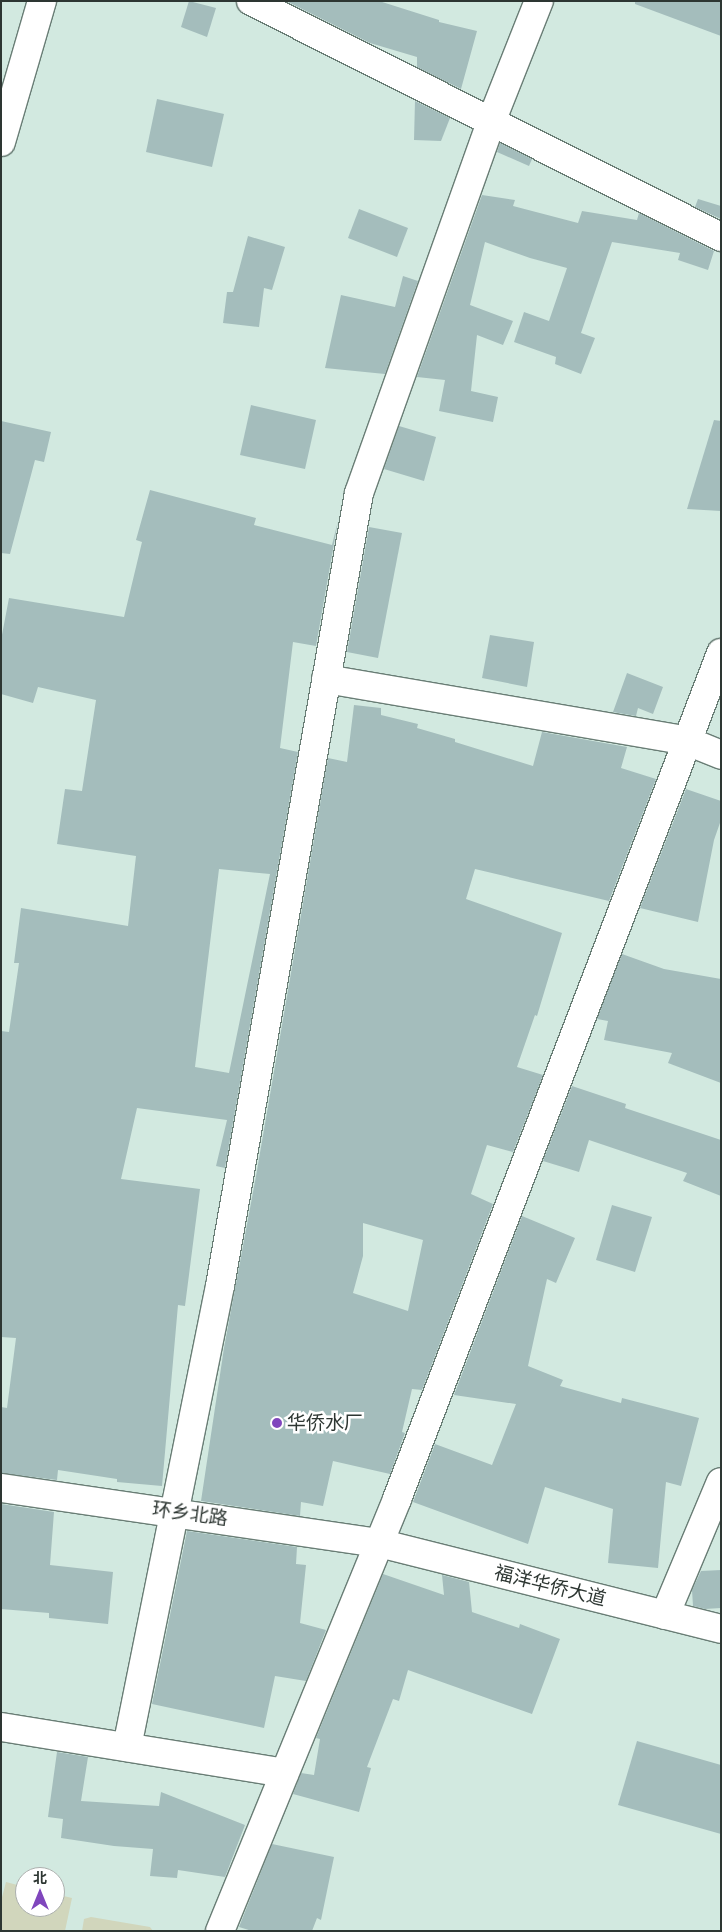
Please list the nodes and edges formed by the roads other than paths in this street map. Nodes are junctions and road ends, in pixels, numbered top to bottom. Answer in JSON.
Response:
{"nodes":[{"id":1,"x":42,"y":1,"type":"edge"},
{"id":2,"x":251,"y":1,"type":"edge"},
{"id":3,"x":539,"y":1,"type":"edge"},
{"id":4,"x":491,"y":122,"type":"junction"},
{"id":5,"x":1,"y":142,"type":"edge"},
{"id":6,"x":721,"y":237,"type":"edge"},
{"id":7,"x":721,"y":653,"type":"edge"},
{"id":8,"x":326,"y":679,"type":"junction"},
{"id":9,"x":687,"y":741,"type":"junction"},
{"id":10,"x":721,"y":755,"type":"edge"},
{"id":11,"x":721,"y":1482,"type":"edge"},
{"id":12,"x":1,"y":1488,"type":"edge"},
{"id":13,"x":175,"y":1511,"type":"junction"},
{"id":14,"x":379,"y":1543,"type":"junction"},
{"id":15,"x":665,"y":1615,"type":"junction"},
{"id":16,"x":721,"y":1629,"type":"edge"},
{"id":17,"x":1,"y":1728,"type":"edge"},
{"id":18,"x":127,"y":1747,"type":"junction"},
{"id":19,"x":284,"y":1773,"type":"junction"},
{"id":20,"x":220,"y":1931,"type":"edge"}],
"edges":[{"from":1,"to":5,"type":"street"},
{"from":2,"to":4,"type":"street"},
{"from":3,"to":4,"type":"street"},
{"from":4,"to":6,"type":"street"},
{"from":4,"to":8,"type":"street"},
{"from":7,"to":9,"type":"street"},
{"from":8,"to":9,"type":"street"},
{"from":8,"to":13,"type":"street"},
{"from":9,"to":10,"type":"street"},
{"from":9,"to":14,"type":"street"},
{"from":11,"to":15,"type":"street"},
{"from":12,"to":13,"type":"street","name":"环乡北路"},
{"from":13,"to":14,"type":"street","name":"环乡北路"},
{"from":13,"to":18,"type":"street"},
{"from":14,"to":15,"type":"street","name":"福洋华侨大道"},
{"from":14,"to":19,"type":"street"},
{"from":15,"to":16,"type":"street","name":"福洋华侨大道"},
{"from":17,"to":18,"type":"street"},
{"from":18,"to":19,"type":"street"},
{"from":19,"to":20,"type":"street"}]}
